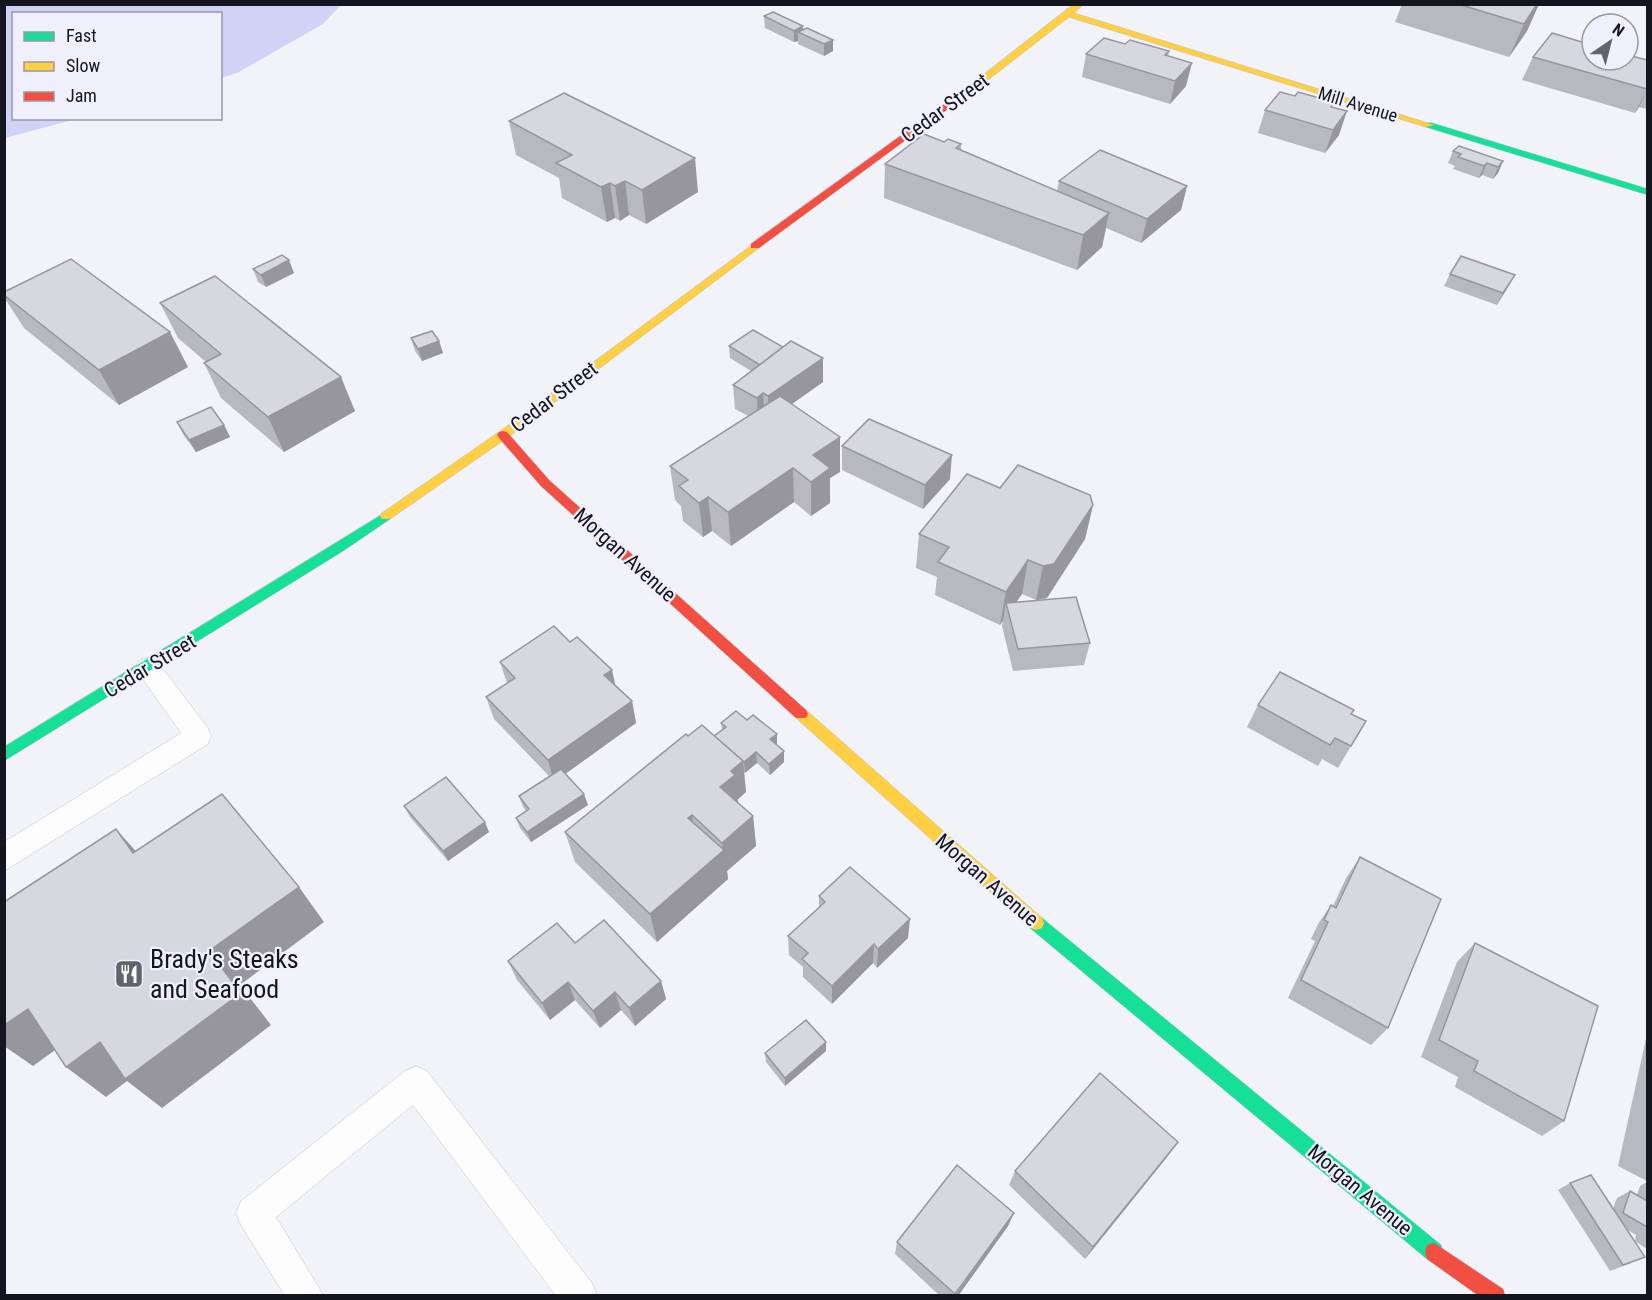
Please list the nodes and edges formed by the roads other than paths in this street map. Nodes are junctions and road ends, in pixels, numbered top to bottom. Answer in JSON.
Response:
{"nodes":[{"id":1,"x":1074,"y":9,"type":"edge"},
{"id":2,"x":1647,"y":192,"type":"edge"},
{"id":3,"x":503,"y":435,"type":"junction"},
{"id":4,"x":147,"y":668,"type":"junction"},
{"id":5,"x":4,"y":755,"type":"edge"},
{"id":6,"x":4,"y":858,"type":"edge"},
{"id":7,"x":306,"y":1296,"type":"edge"},
{"id":8,"x":579,"y":1296,"type":"edge"},
{"id":9,"x":1496,"y":1296,"type":"edge"}],
"edges":[{"from":1,"to":2,"type":"street","name":"Mill Avenue"},
{"from":1,"to":3,"type":"street","name":"Cedar Street"},
{"from":3,"to":4,"type":"street","name":"Cedar Street"},
{"from":3,"to":9,"type":"street","name":"Morgan Avenue"},
{"from":4,"to":5,"type":"street","name":"Cedar Street"},
{"from":4,"to":6,"type":"lane"},
{"from":7,"to":8,"type":"lane"}]}
